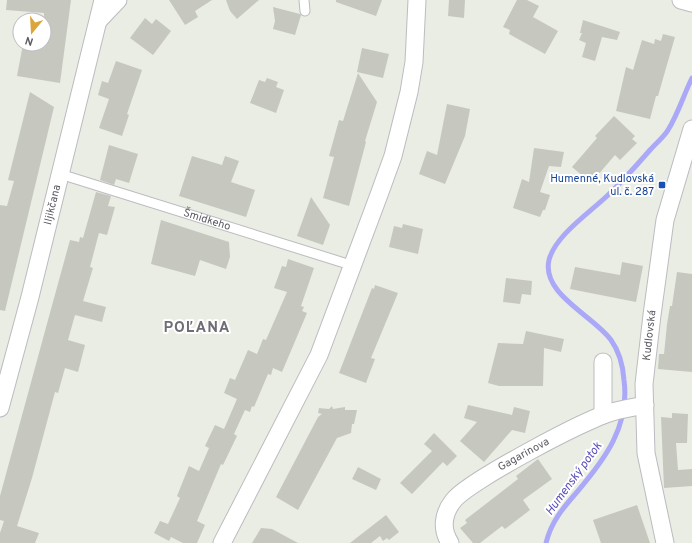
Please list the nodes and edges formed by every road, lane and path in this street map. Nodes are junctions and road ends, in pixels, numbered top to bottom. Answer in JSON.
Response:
{"nodes":[{"id":1,"x":103,"y":0,"type":"edge"},
{"id":2,"x":118,"y":0,"type":"edge"},
{"id":3,"x":304,"y":0,"type":"edge"},
{"id":4,"x":417,"y":0,"type":"edge"},
{"id":5,"x":681,"y":0,"type":"edge"},
{"id":6,"x":692,"y":3,"type":"edge"},
{"id":7,"x":305,"y":11,"type":"dead end"},
{"id":8,"x":99,"y":20,"type":"junction"},
{"id":9,"x":692,"y":130,"type":"edge"},
{"id":10,"x":60,"y":174,"type":"junction"},
{"id":11,"x":354,"y":266,"type":"junction"},
{"id":12,"x":603,"y":362,"type":"dead end"},
{"id":13,"x":639,"y":406,"type":"junction"},
{"id":14,"x":0,"y":408,"type":"edge"},
{"id":15,"x":608,"y":413,"type":"junction"},
{"id":16,"x":222,"y":543,"type":"edge"},
{"id":17,"x":450,"y":543,"type":"edge"},
{"id":18,"x":665,"y":543,"type":"edge"}],
"edges":[{"from":1,"to":8,"type":"street","name":"Iljikčana"},
{"from":2,"to":8,"type":"street"},
{"from":3,"to":7,"type":"lane"},
{"from":4,"to":11,"type":"street"},
{"from":5,"to":6,"type":"street"},
{"from":8,"to":10,"type":"street","name":"Iljikčana"},
{"from":9,"to":13,"type":"street","name":"Kudlovská"},
{"from":10,"to":11,"type":"lane","name":"Šmidkeho"},
{"from":10,"to":14,"type":"street","name":"Iljikčana"},
{"from":11,"to":16,"type":"street"},
{"from":12,"to":15,"type":"street"},
{"from":13,"to":15,"type":"street","name":"Gagarinova"},
{"from":13,"to":18,"type":"street","name":"Kudlovská"},
{"from":15,"to":17,"type":"street","name":"Gagarinova"}]}
